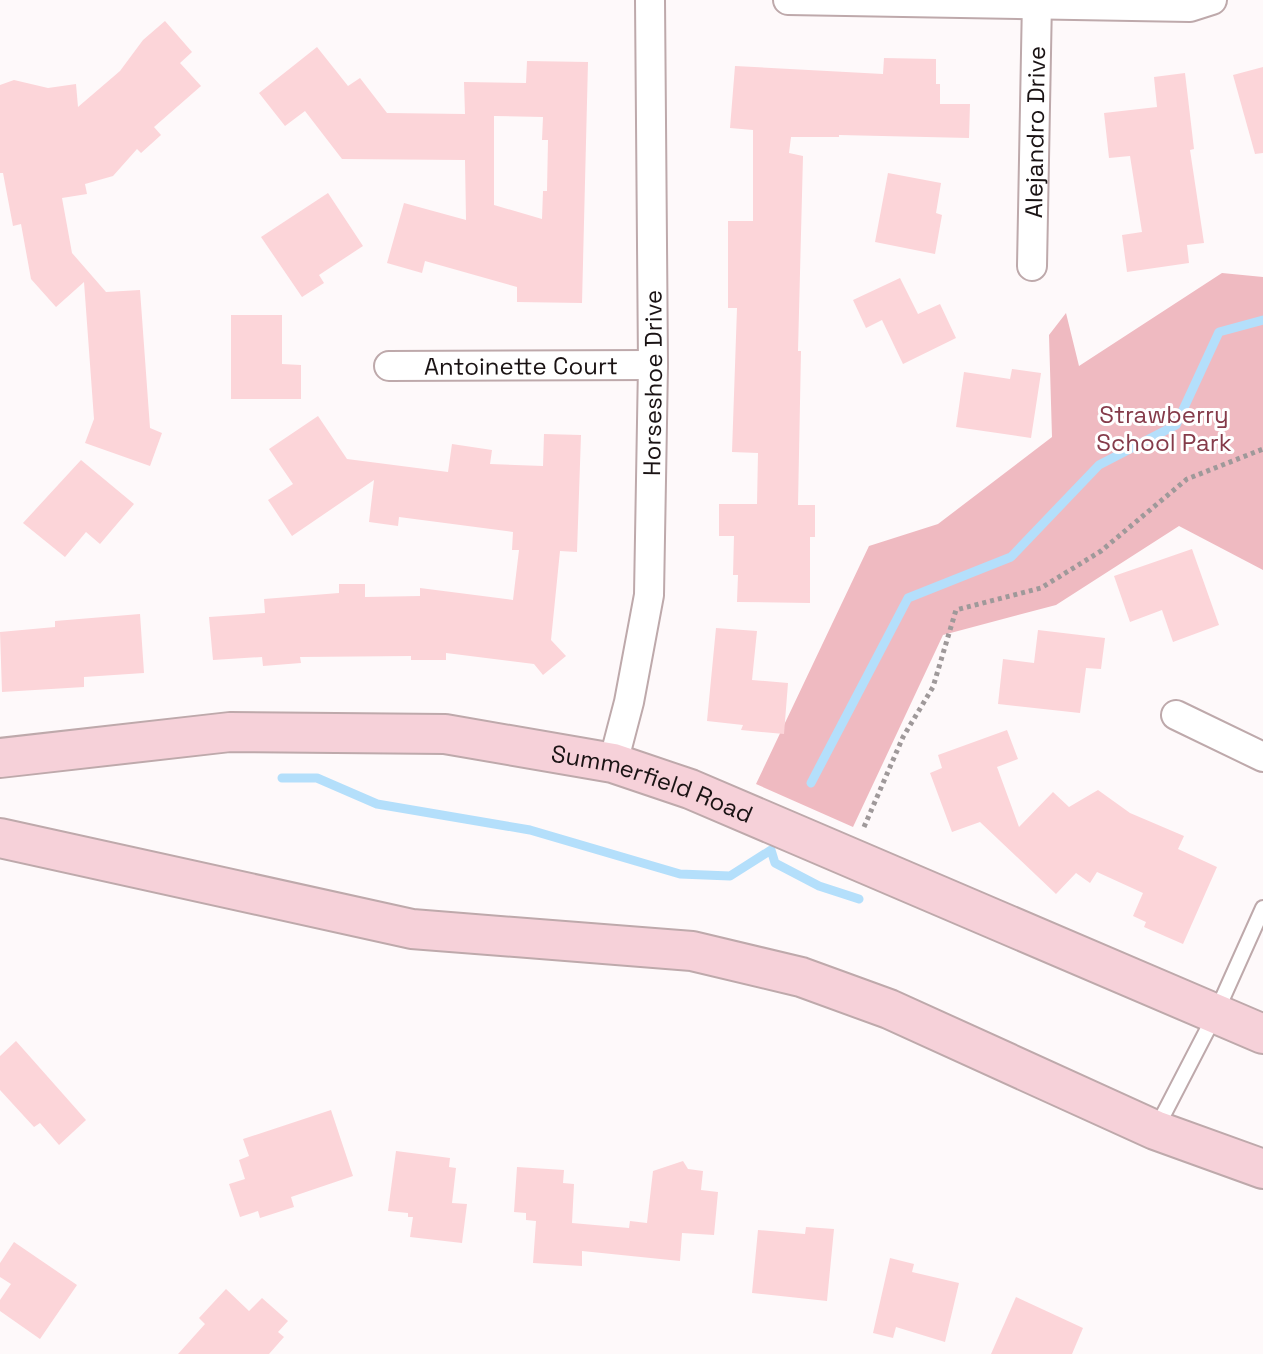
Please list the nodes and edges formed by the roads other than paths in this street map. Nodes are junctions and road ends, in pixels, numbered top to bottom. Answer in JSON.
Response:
{"nodes":[{"id":1,"x":650,"y":0,"type":"edge"},
{"id":2,"x":788,"y":0,"type":"edge"},
{"id":3,"x":1212,"y":0,"type":"edge"},
{"id":4,"x":1036,"y":1,"type":"edge"},
{"id":5,"x":1032,"y":266,"type":"dead end"},
{"id":6,"x":653,"y":365,"type":"junction"},
{"id":7,"x":389,"y":366,"type":"dead end"},
{"id":8,"x":1176,"y":715,"type":"dead end"},
{"id":9,"x":1263,"y":757,"type":"edge"},
{"id":10,"x":0,"y":758,"type":"edge"},
{"id":11,"x":613,"y":763,"type":"junction"},
{"id":12,"x":0,"y":838,"type":"edge"},
{"id":13,"x":1263,"y":908,"type":"edge"},
{"id":14,"x":1215,"y":1015,"type":"junction"},
{"id":15,"x":1263,"y":1034,"type":"edge"},
{"id":16,"x":1155,"y":1130,"type":"junction"},
{"id":17,"x":1263,"y":1169,"type":"edge"}],
"edges":[{"from":1,"to":6,"type":"street","name":"Horseshoe Drive"},
{"from":2,"to":4,"type":"street"},
{"from":3,"to":4,"type":"street"},
{"from":4,"to":5,"type":"street","name":"Alejandro Drive"},
{"from":6,"to":7,"type":"street","name":"Antoinette Court"},
{"from":6,"to":11,"type":"street","name":"Horseshoe Drive"},
{"from":8,"to":9,"type":"street"},
{"from":10,"to":11,"type":"street","name":"Summerfield Road"},
{"from":11,"to":14,"type":"street","name":"Summerfield Road"},
{"from":12,"to":16,"type":"street"},
{"from":13,"to":14,"type":"lane"},
{"from":14,"to":15,"type":"street","name":"Summerfield Road"},
{"from":14,"to":16,"type":"lane"},
{"from":16,"to":17,"type":"street"}]}
